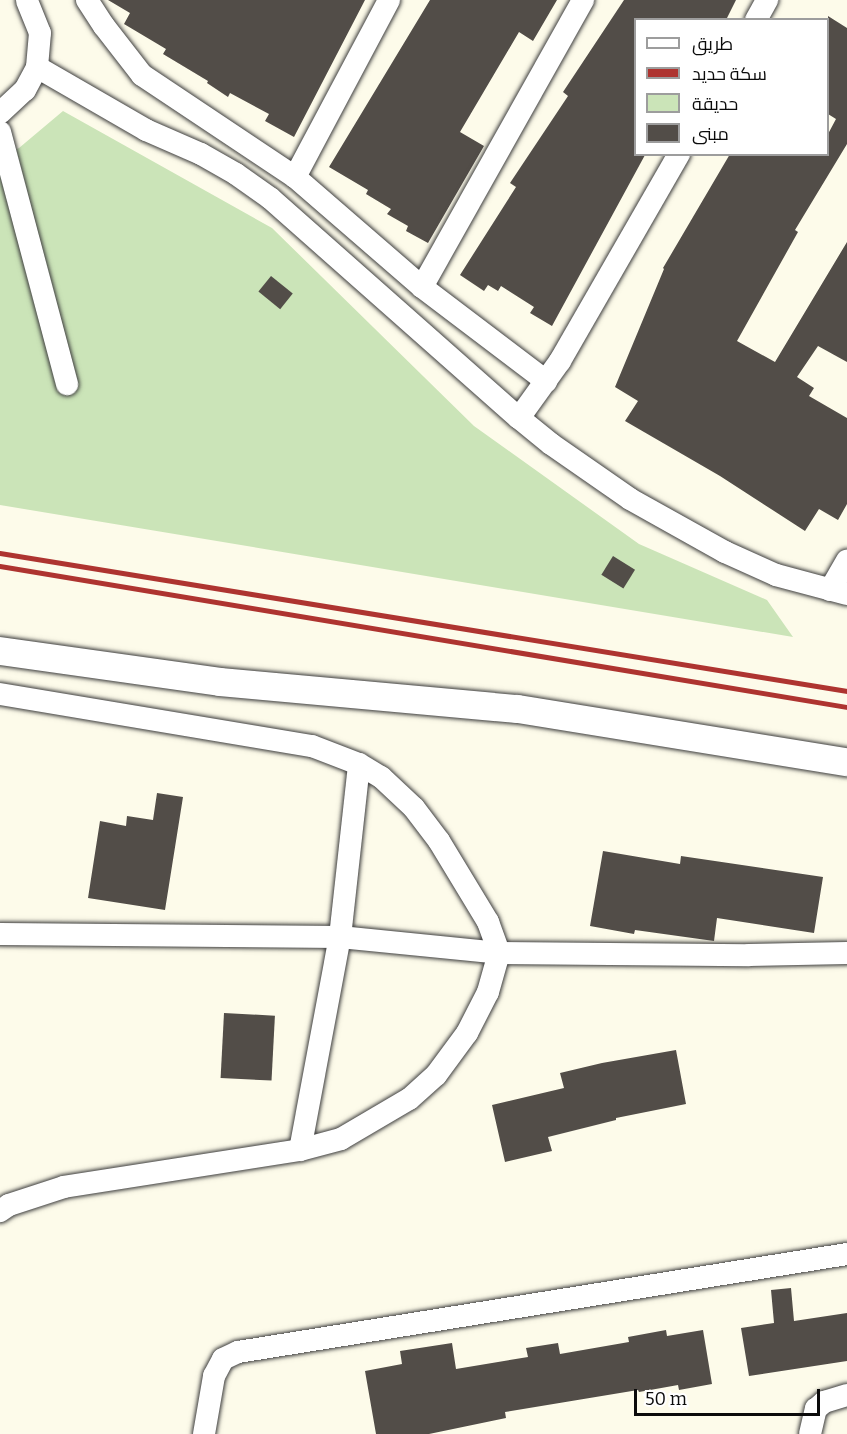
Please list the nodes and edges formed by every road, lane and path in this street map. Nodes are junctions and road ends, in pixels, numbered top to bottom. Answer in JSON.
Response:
{"nodes":[{"id":1,"x":27,"y":0,"type":"edge"},
{"id":2,"x":87,"y":0,"type":"edge"},
{"id":3,"x":389,"y":0,"type":"edge"},
{"id":4,"x":583,"y":0,"type":"edge"},
{"id":5,"x":767,"y":0,"type":"edge"},
{"id":6,"x":757,"y":18,"type":"edge"},
{"id":7,"x":37,"y":67,"type":"junction"},
{"id":8,"x":0,"y":112,"type":"edge"},
{"id":9,"x":0,"y":132,"type":"edge"},
{"id":10,"x":678,"y":156,"type":"edge"},
{"id":11,"x":295,"y":177,"type":"junction"},
{"id":12,"x":422,"y":287,"type":"junction"},
{"id":13,"x":546,"y":381,"type":"junction"},
{"id":14,"x":67,"y":384,"type":"dead end"},
{"id":15,"x":519,"y":418,"type":"junction"},
{"id":16,"x":847,"y":561,"type":"edge"},
{"id":17,"x":838,"y":592,"type":"edge"},
{"id":18,"x":0,"y":651,"type":"edge"},
{"id":19,"x":0,"y":694,"type":"edge"},
{"id":20,"x":847,"y":762,"type":"edge"},
{"id":21,"x":359,"y":764,"type":"junction"},
{"id":22,"x":0,"y":934,"type":"edge"},
{"id":23,"x":340,"y":937,"type":"junction"},
{"id":24,"x":499,"y":953,"type":"junction"},
{"id":25,"x":847,"y":953,"type":"edge"},
{"id":26,"x":300,"y":1150,"type":"junction"},
{"id":27,"x":0,"y":1211,"type":"edge"},
{"id":28,"x":847,"y":1254,"type":"edge"},
{"id":29,"x":847,"y":1395,"type":"edge"},
{"id":30,"x":817,"y":1433,"type":"edge"},
{"id":31,"x":204,"y":1434,"type":"edge"}],
"edges":[{"from":1,"to":7,"type":"street"},
{"from":2,"to":11,"type":"street"},
{"from":3,"to":11,"type":"street"},
{"from":4,"to":12,"type":"street"},
{"from":5,"to":6,"type":"street"},
{"from":7,"to":8,"type":"street"},
{"from":7,"to":15,"type":"street"},
{"from":9,"to":14,"type":"street"},
{"from":10,"to":13,"type":"street"},
{"from":11,"to":12,"type":"street"},
{"from":12,"to":13,"type":"street"},
{"from":13,"to":15,"type":"street"},
{"from":15,"to":17,"type":"street"},
{"from":16,"to":17,"type":"street"},
{"from":18,"to":20,"type":"street"},
{"from":19,"to":21,"type":"street"},
{"from":21,"to":23,"type":"street"},
{"from":21,"to":24,"type":"street"},
{"from":22,"to":23,"type":"street"},
{"from":23,"to":24,"type":"street"},
{"from":23,"to":26,"type":"street"},
{"from":24,"to":25,"type":"street"},
{"from":24,"to":26,"type":"street"},
{"from":26,"to":27,"type":"street"},
{"from":28,"to":31,"type":"street"},
{"from":29,"to":30,"type":"street"}]}
